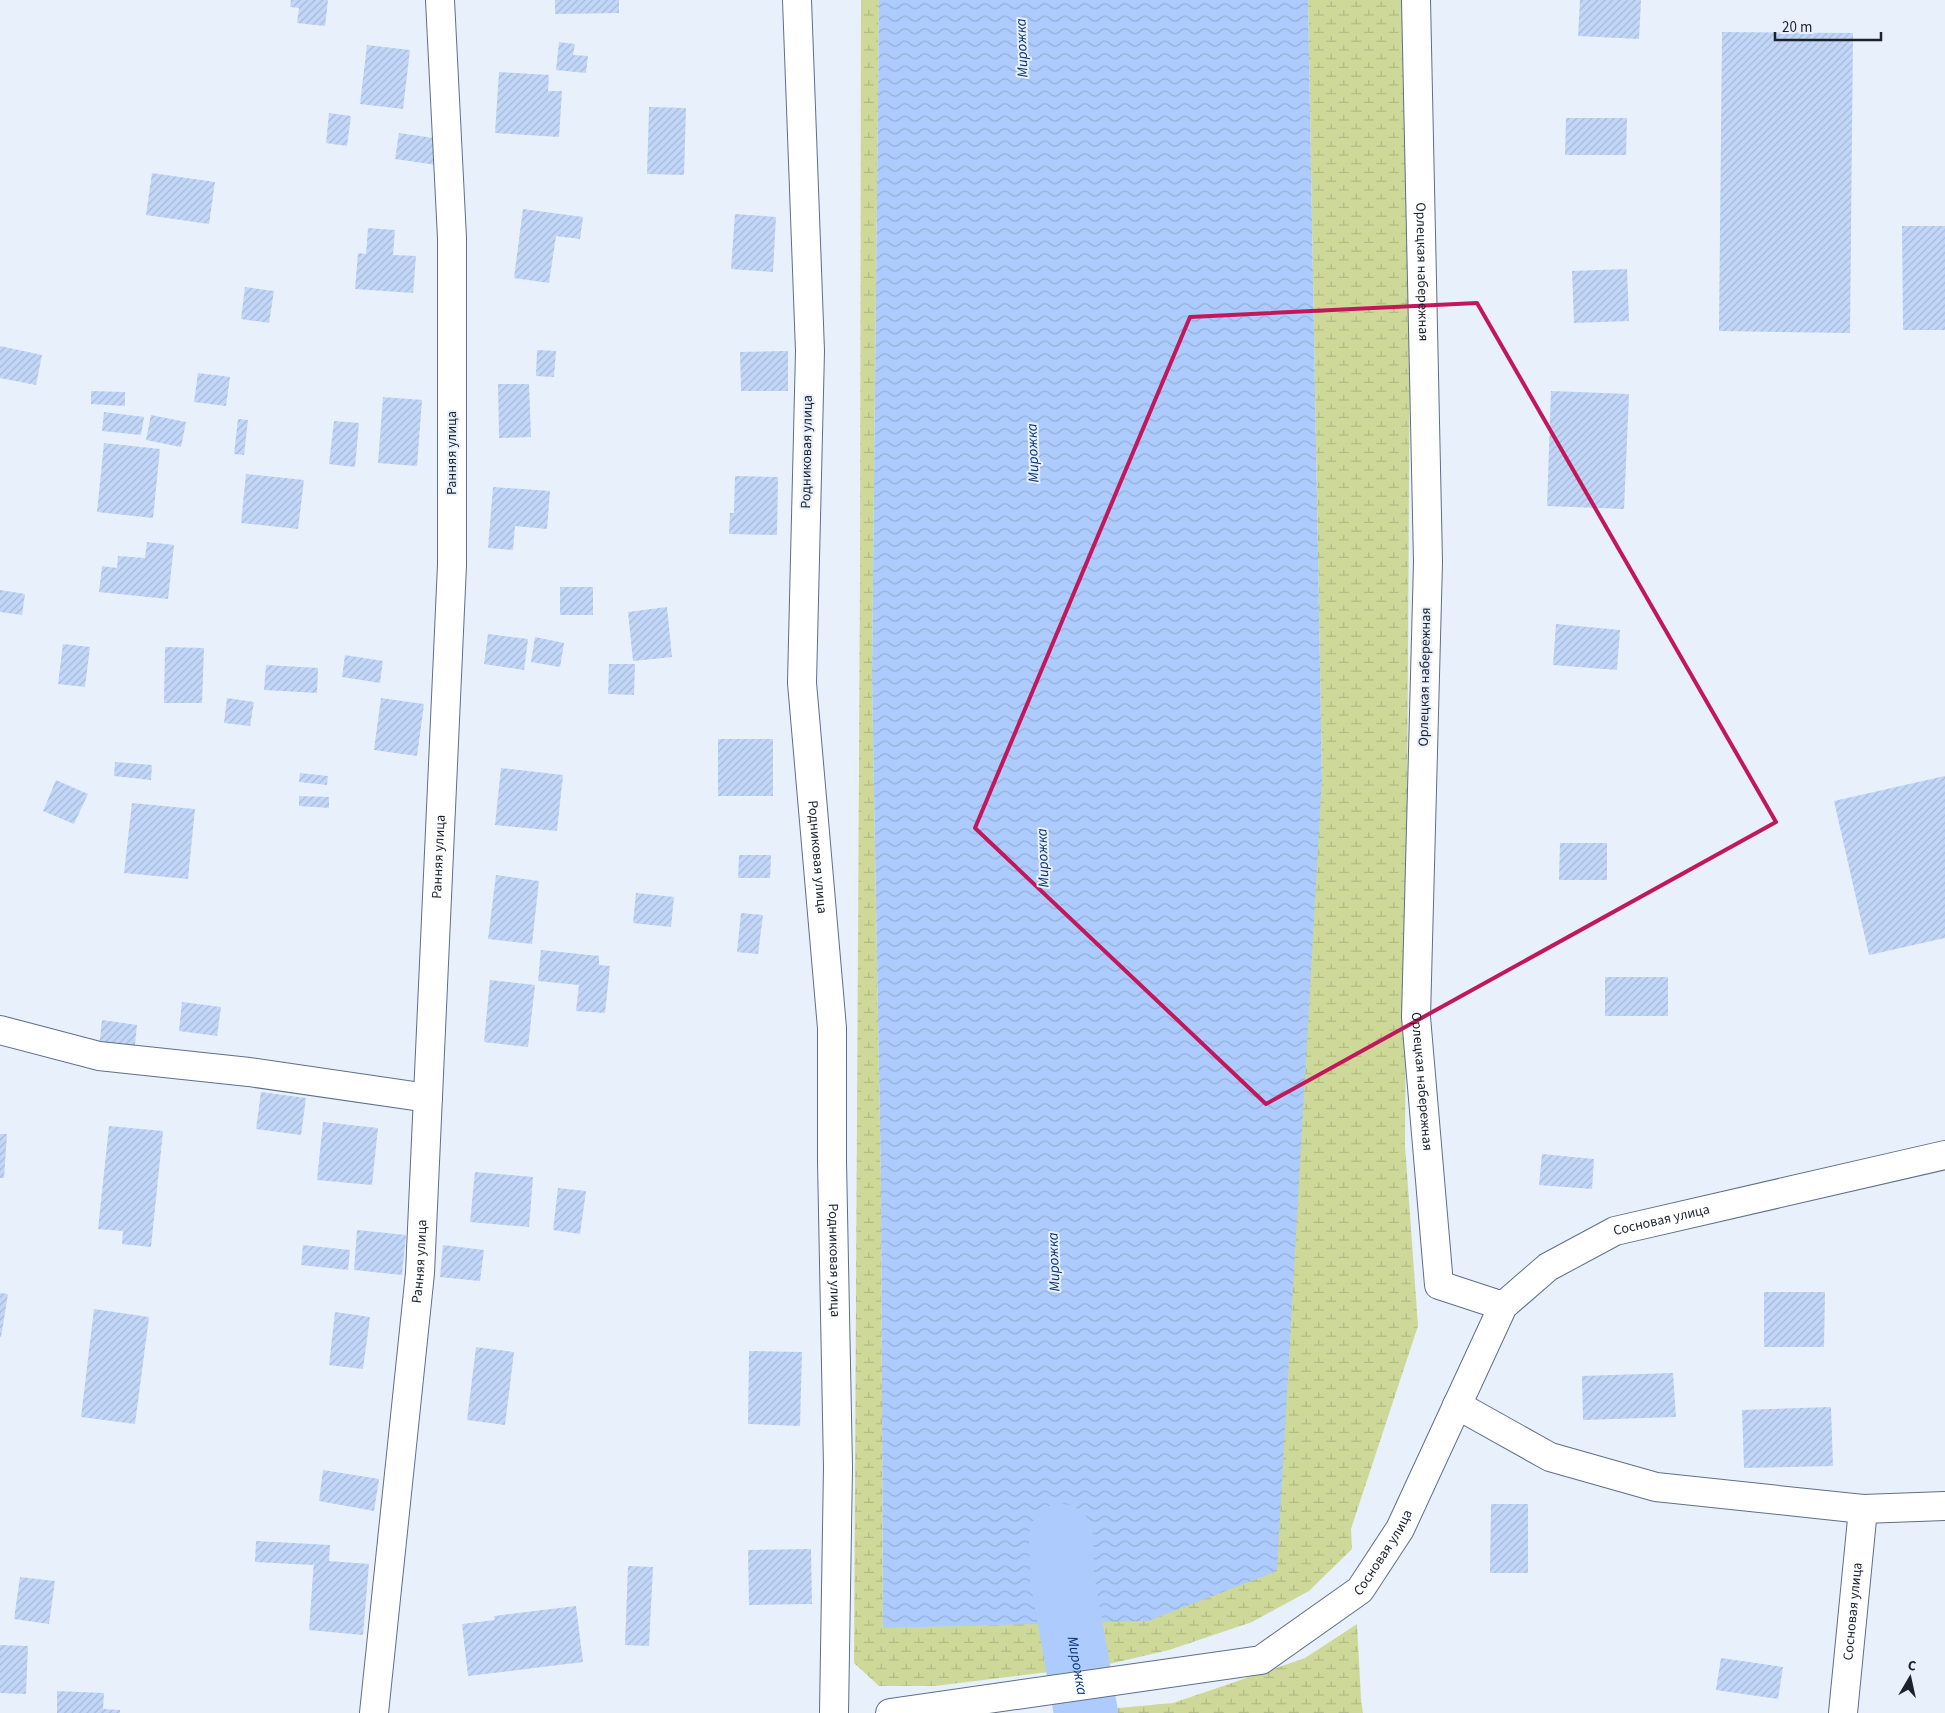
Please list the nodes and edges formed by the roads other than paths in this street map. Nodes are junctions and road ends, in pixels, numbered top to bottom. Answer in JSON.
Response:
{"nodes":[{"id":1,"x":440,"y":0,"type":"edge"},
{"id":2,"x":797,"y":0,"type":"edge"},
{"id":3,"x":1416,"y":0,"type":"edge"},
{"id":4,"x":0,"y":1030,"type":"edge"},
{"id":5,"x":428,"y":1098,"type":"junction"},
{"id":6,"x":1945,"y":1155,"type":"edge"},
{"id":7,"x":1503,"y":1306,"type":"junction"},
{"id":8,"x":1457,"y":1406,"type":"junction"},
{"id":9,"x":1945,"y":1506,"type":"edge"},
{"id":10,"x":1863,"y":1509,"type":"junction"},
{"id":11,"x":374,"y":1713,"type":"edge"},
{"id":12,"x":834,"y":1713,"type":"edge"},
{"id":13,"x":890,"y":1713,"type":"edge"},
{"id":14,"x":1844,"y":1713,"type":"edge"}],
"edges":[{"from":1,"to":5,"type":"street","name":"Ранняя улица"},
{"from":2,"to":12,"type":"street","name":"Родниковая улица"},
{"from":3,"to":7,"type":"street","name":"Орлецкая набережная"},
{"from":4,"to":5,"type":"street"},
{"from":5,"to":11,"type":"street","name":"Ранняя улица"},
{"from":6,"to":7,"type":"street","name":"Сосновая улица"},
{"from":7,"to":8,"type":"street","name":"Сосновая улица"},
{"from":8,"to":10,"type":"street"},
{"from":8,"to":13,"type":"street","name":"Сосновая улица"},
{"from":9,"to":10,"type":"street"},
{"from":10,"to":14,"type":"street","name":"Сосновая улица"}]}
